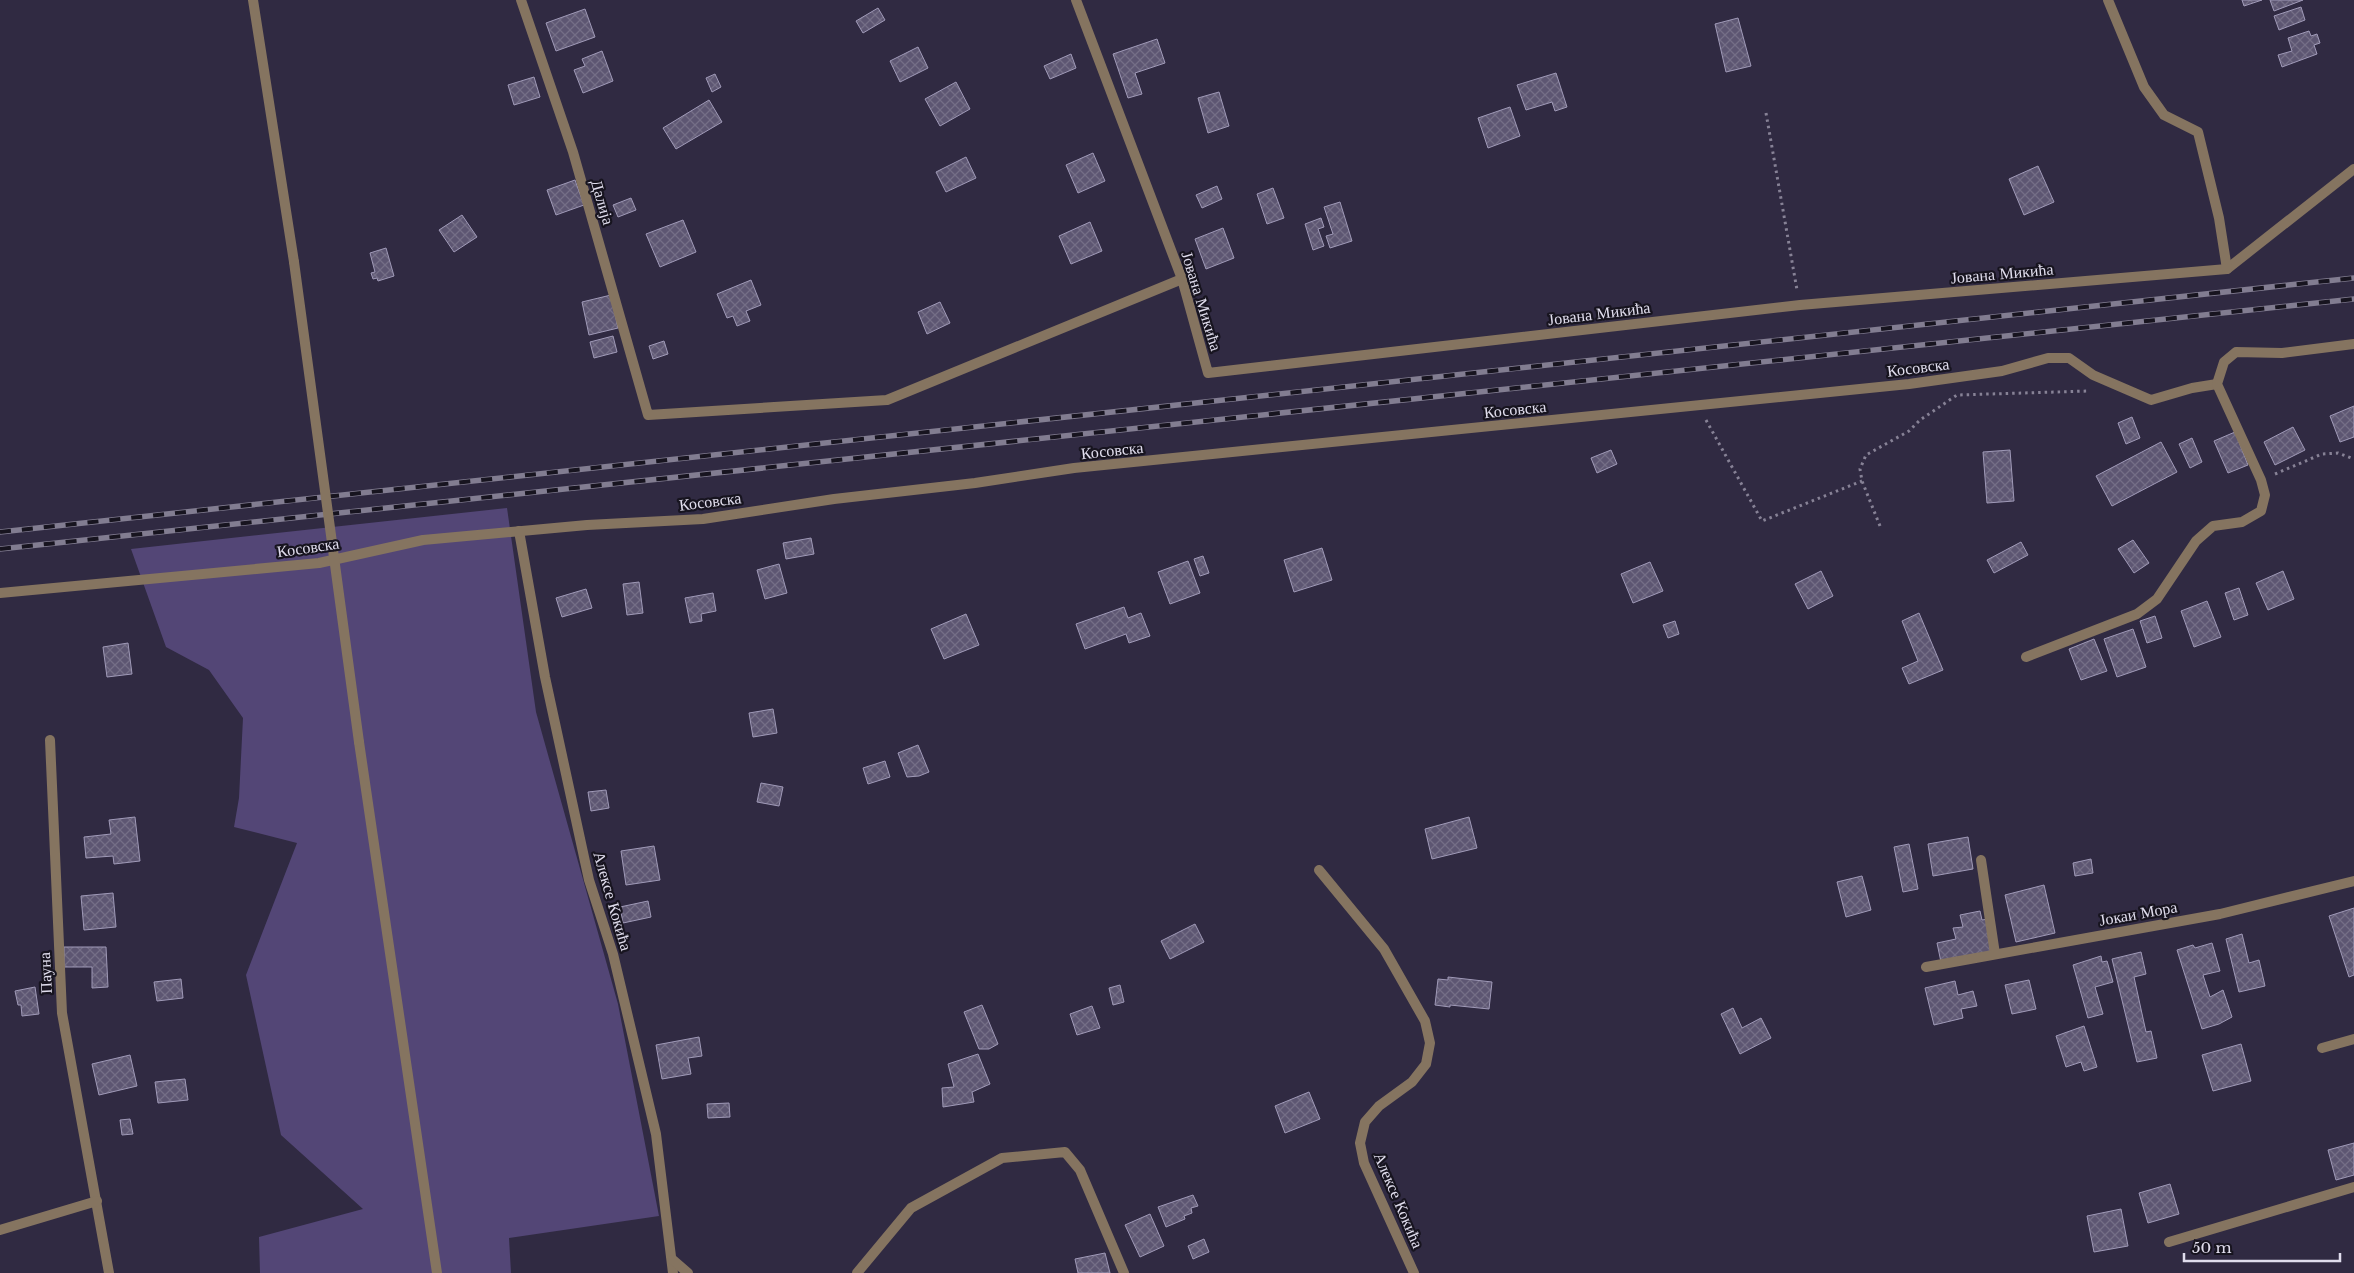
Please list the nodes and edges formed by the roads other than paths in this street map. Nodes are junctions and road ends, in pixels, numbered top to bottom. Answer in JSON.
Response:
{"nodes":[{"id":1,"x":253,"y":0,"type":"edge"},
{"id":2,"x":521,"y":0,"type":"edge"},
{"id":3,"x":1076,"y":0,"type":"edge"},
{"id":4,"x":2108,"y":0,"type":"edge"},
{"id":5,"x":2354,"y":168,"type":"edge"},
{"id":6,"x":2227,"y":268,"type":"junction"},
{"id":7,"x":1182,"y":279,"type":"junction"},
{"id":8,"x":2354,"y":344,"type":"edge"},
{"id":9,"x":2217,"y":384,"type":"junction"},
{"id":10,"x":519,"y":531,"type":"junction"},
{"id":11,"x":0,"y":593,"type":"edge"},
{"id":12,"x":2026,"y":657,"type":"dead end"},
{"id":13,"x":50,"y":740,"type":"dead end"},
{"id":14,"x":1982,"y":860,"type":"dead end"},
{"id":15,"x":1319,"y":870,"type":"dead end"},
{"id":16,"x":2354,"y":881,"type":"edge"},
{"id":17,"x":1995,"y":954,"type":"junction"},
{"id":18,"x":1926,"y":967,"type":"dead end"},
{"id":19,"x":2354,"y":1039,"type":"edge"},
{"id":20,"x":2322,"y":1048,"type":"dead end"},
{"id":21,"x":2354,"y":1187,"type":"edge"},
{"id":22,"x":97,"y":1202,"type":"junction"},
{"id":23,"x":0,"y":1230,"type":"edge"},
{"id":24,"x":2169,"y":1242,"type":"dead end"},
{"id":25,"x":673,"y":1260,"type":"junction"},
{"id":26,"x":108,"y":1273,"type":"edge"},
{"id":27,"x":437,"y":1273,"type":"edge"},
{"id":28,"x":673,"y":1273,"type":"edge"},
{"id":29,"x":688,"y":1273,"type":"edge"},
{"id":30,"x":857,"y":1273,"type":"edge"},
{"id":31,"x":1124,"y":1273,"type":"edge"},
{"id":32,"x":1414,"y":1273,"type":"edge"}],
"edges":[{"from":1,"to":27,"type":"street","bridge":true},
{"from":2,"to":7,"type":"street","name":"Далија"},
{"from":3,"to":7,"type":"street","name":"Јована Микића"},
{"from":4,"to":6,"type":"street"},
{"from":5,"to":6,"type":"street"},
{"from":6,"to":7,"type":"street","name":"Јована Микића"},
{"from":8,"to":9,"type":"street"},
{"from":9,"to":10,"type":"street","name":"Косовска"},
{"from":9,"to":12,"type":"street"},
{"from":10,"to":11,"type":"street","name":"Косовска"},
{"from":10,"to":25,"type":"street","name":"Алексе Кокића"},
{"from":13,"to":22,"type":"street","name":"Пауна"},
{"from":14,"to":17,"type":"street"},
{"from":15,"to":32,"type":"street","name":"Алексе Кокића"},
{"from":16,"to":17,"type":"street","name":"Јокаи Мора"},
{"from":17,"to":18,"type":"street","name":"Јокаи Мора"},
{"from":19,"to":20,"type":"street"},
{"from":21,"to":24,"type":"street"},
{"from":22,"to":23,"type":"street"},
{"from":22,"to":26,"type":"street","name":"Пауна"},
{"from":25,"to":28,"type":"street","name":"Алексе Кокића"},
{"from":25,"to":29,"type":"street"},
{"from":30,"to":31,"type":"street"}]}
